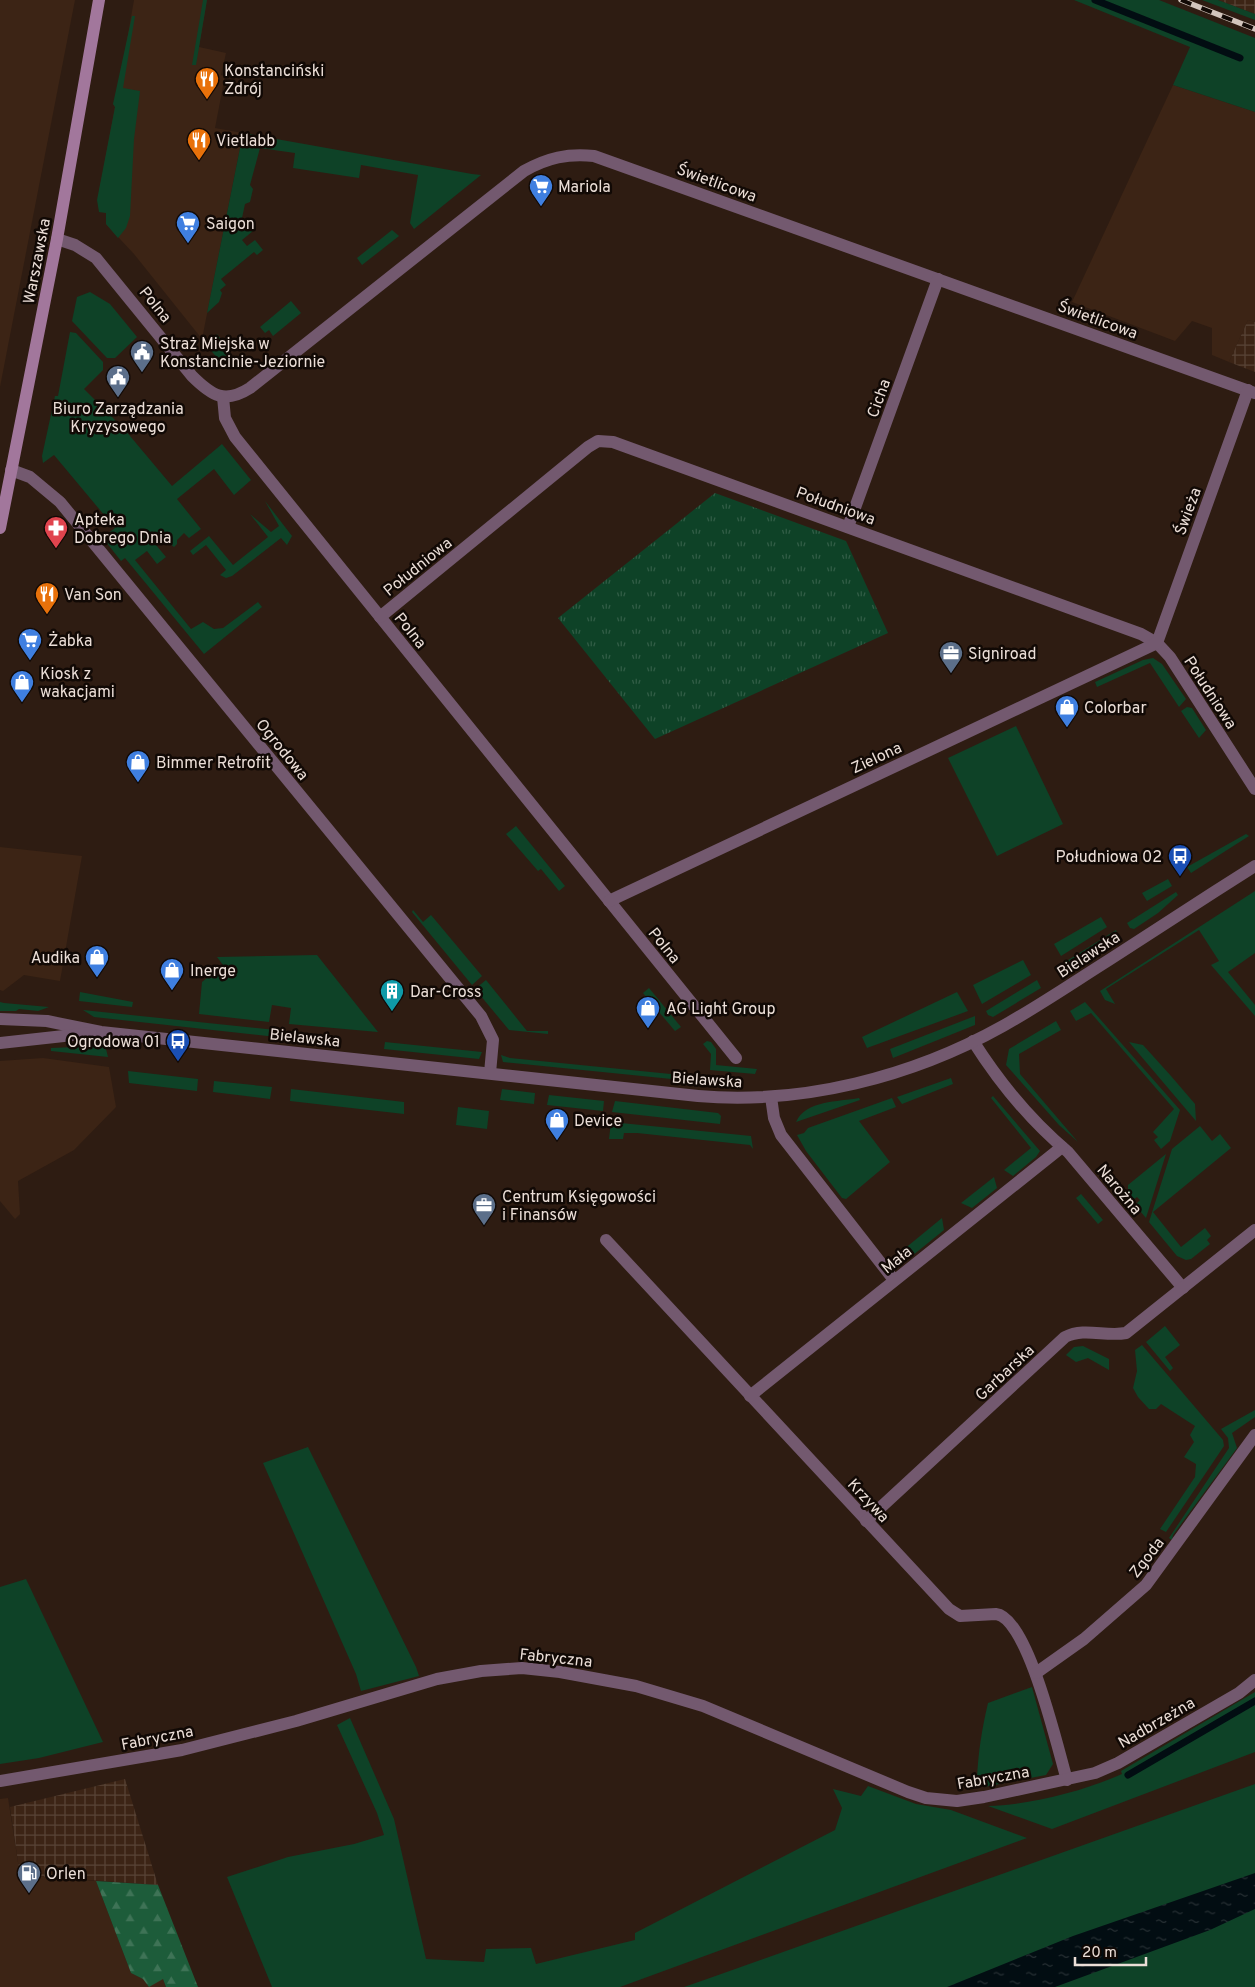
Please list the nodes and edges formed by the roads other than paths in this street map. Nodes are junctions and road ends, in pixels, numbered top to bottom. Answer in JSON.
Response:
{"nodes":[{"id":1,"x":100,"y":0,"type":"edge"},
{"id":2,"x":57,"y":239,"type":"junction"},
{"id":3,"x":938,"y":279,"type":"junction"},
{"id":4,"x":1251,"y":392,"type":"edge"},
{"id":5,"x":223,"y":397,"type":"junction"},
{"id":6,"x":11,"y":470,"type":"junction"},
{"id":7,"x":848,"y":527,"type":"junction"},
{"id":8,"x":0,"y":528,"type":"edge"},
{"id":9,"x":380,"y":617,"type":"junction"},
{"id":10,"x":1157,"y":643,"type":"junction"},
{"id":11,"x":1255,"y":789,"type":"edge"},
{"id":12,"x":1255,"y":866,"type":"edge"},
{"id":13,"x":609,"y":901,"type":"junction"},
{"id":14,"x":0,"y":1019,"type":"edge"},
{"id":15,"x":101,"y":1032,"type":"junction"},
{"id":16,"x":973,"y":1042,"type":"junction"},
{"id":17,"x":0,"y":1043,"type":"edge"},
{"id":18,"x":736,"y":1058,"type":"dead end"},
{"id":19,"x":490,"y":1074,"type":"junction"},
{"id":20,"x":770,"y":1097,"type":"junction"},
{"id":21,"x":1062,"y":1147,"type":"junction"},
{"id":22,"x":1255,"y":1230,"type":"edge"},
{"id":23,"x":606,"y":1240,"type":"dead end"},
{"id":24,"x":894,"y":1280,"type":"junction"},
{"id":25,"x":1183,"y":1288,"type":"junction"},
{"id":26,"x":750,"y":1396,"type":"junction"},
{"id":27,"x":1255,"y":1435,"type":"edge"},
{"id":28,"x":866,"y":1521,"type":"junction"},
{"id":29,"x":1036,"y":1673,"type":"junction"},
{"id":30,"x":1255,"y":1680,"type":"edge"},
{"id":31,"x":1067,"y":1780,"type":"junction"},
{"id":32,"x":0,"y":1781,"type":"edge"}],
"edges":[{"from":1,"to":2,"type":"main road","name":"Warszawska"},
{"from":2,"to":5,"type":"street","name":"Polna"},
{"from":2,"to":6,"type":"main road","name":"Warszawska"},
{"from":3,"to":4,"type":"street","name":"Świetlicowa"},
{"from":3,"to":5,"type":"street","name":"Świetlicowa"},
{"from":3,"to":7,"type":"street","name":"Cicha"},
{"from":4,"to":10,"type":"street","name":"Świeża"},
{"from":5,"to":9,"type":"street","name":"Polna"},
{"from":6,"to":8,"type":"main road","name":"Warszawska"},
{"from":6,"to":19,"type":"street","name":"Ogrodowa"},
{"from":7,"to":9,"type":"street","name":"Południowa"},
{"from":7,"to":10,"type":"street","name":"Południowa"},
{"from":9,"to":13,"type":"street","name":"Polna"},
{"from":10,"to":11,"type":"street","name":"Południowa"},
{"from":10,"to":13,"type":"street","name":"Zielona"},
{"from":12,"to":16,"type":"street","name":"Bielawska"},
{"from":13,"to":18,"type":"street","name":"Polna"},
{"from":14,"to":15,"type":"street","name":"Bielawska"},
{"from":15,"to":17,"type":"street","name":"Bielawska"},
{"from":15,"to":19,"type":"street","name":"Bielawska"},
{"from":16,"to":20,"type":"street","name":"Bielawska"},
{"from":16,"to":21,"type":"street","name":"Narożna"},
{"from":19,"to":20,"type":"street","name":"Bielawska"},
{"from":20,"to":24,"type":"street"},
{"from":21,"to":24,"type":"street","name":"Mała"},
{"from":21,"to":25,"type":"street","name":"Narożna"},
{"from":22,"to":25,"type":"street"},
{"from":23,"to":26,"type":"street","name":"Krzywa"},
{"from":24,"to":26,"type":"street","name":"Mała"},
{"from":25,"to":28,"type":"street","name":"Garbarska"},
{"from":26,"to":28,"type":"street","name":"Krzywa"},
{"from":27,"to":29,"type":"street","name":"Zgoda"},
{"from":28,"to":29,"type":"street","name":"Krzywa"},
{"from":29,"to":31,"type":"street","name":"Krzywa"},
{"from":30,"to":31,"type":"street","name":"Nadbrzeżna"},
{"from":31,"to":32,"type":"street","name":"Fabryczna"}]}
